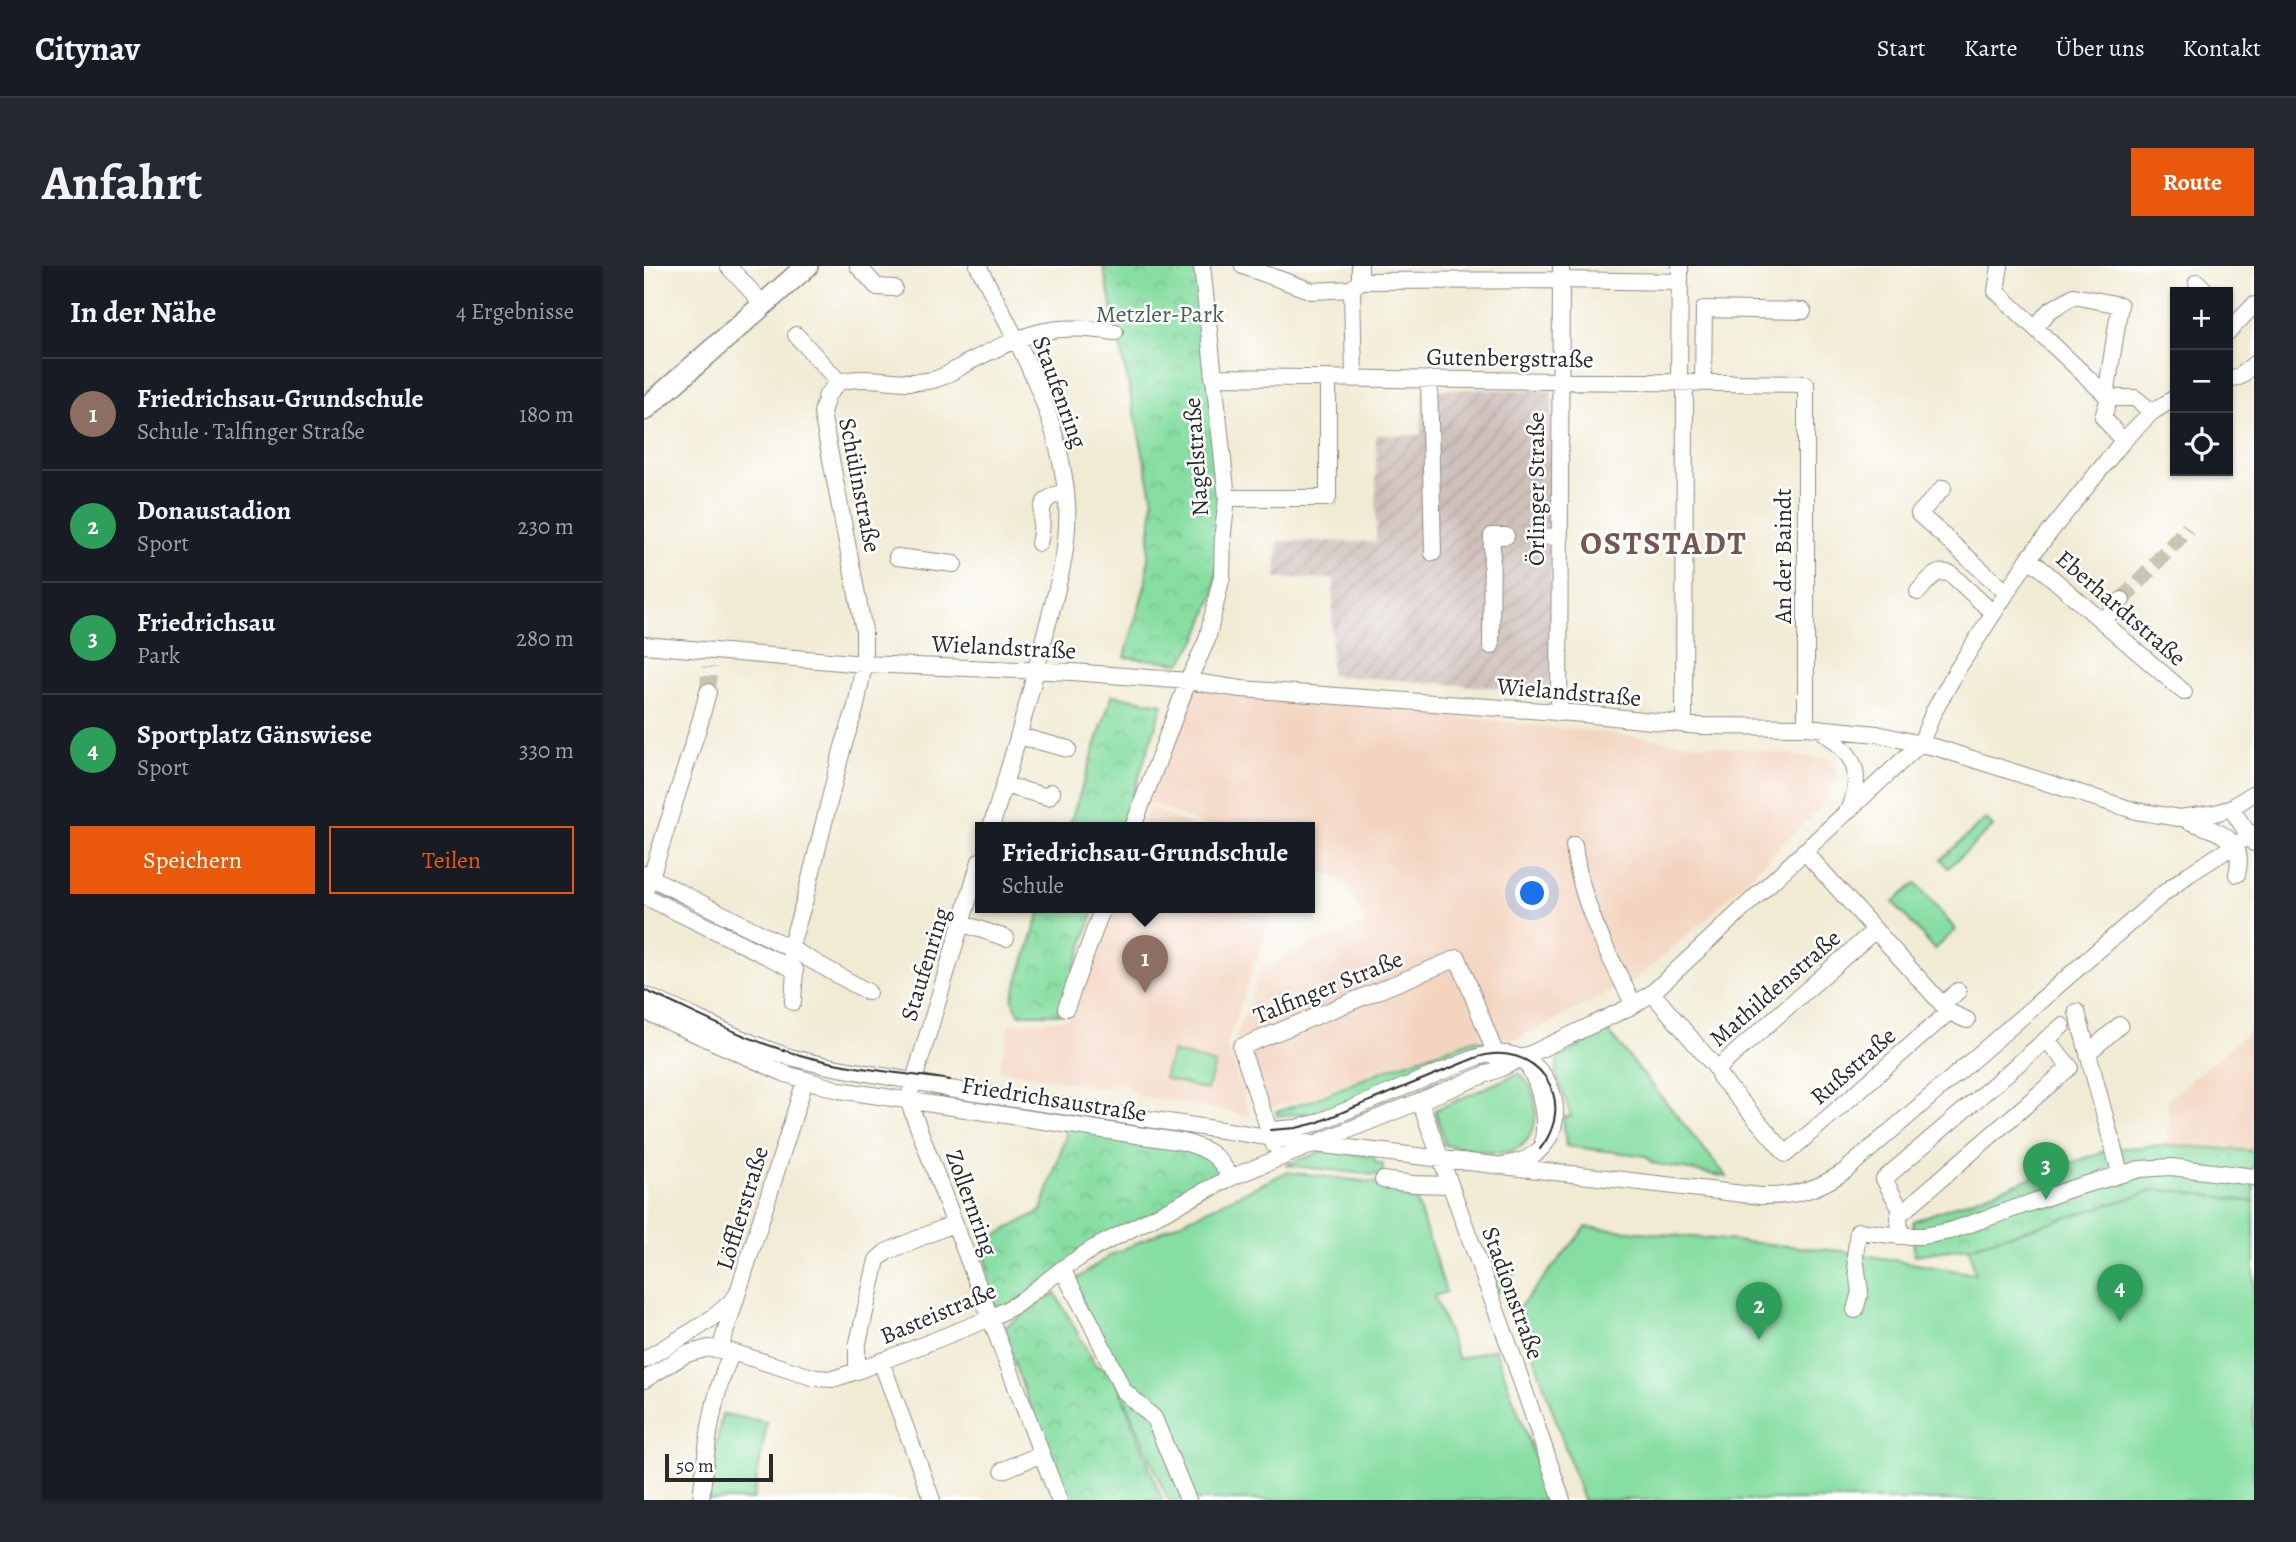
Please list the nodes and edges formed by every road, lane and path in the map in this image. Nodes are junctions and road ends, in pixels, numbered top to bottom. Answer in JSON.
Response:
{"nodes":[{"id":1,"x":728,"y":266,"type":"edge"},
{"id":2,"x":807,"y":266,"type":"edge"},
{"id":3,"x":858,"y":266,"type":"edge"},
{"id":4,"x":978,"y":266,"type":"edge"},
{"id":5,"x":1202,"y":266,"type":"edge"},
{"id":6,"x":1243,"y":266,"type":"edge"},
{"id":7,"x":2000,"y":266,"type":"edge"},
{"id":8,"x":1561,"y":273,"type":"edge"},
{"id":9,"x":1680,"y":274,"type":"edge"},
{"id":10,"x":1357,"y":279,"type":"edge"},
{"id":11,"x":894,"y":288,"type":"dead end"},
{"id":12,"x":764,"y":305,"type":"junction"},
{"id":13,"x":2254,"y":305,"type":"edge"},
{"id":14,"x":1803,"y":311,"type":"dead end"},
{"id":15,"x":2233,"y":321,"type":"edge"},
{"id":16,"x":2035,"y":328,"type":"junction"},
{"id":17,"x":1115,"y":332,"type":"dead end"},
{"id":18,"x":796,"y":335,"type":"dead end"},
{"id":19,"x":1017,"y":339,"type":"junction"},
{"id":20,"x":1259,"y":360,"type":"dead end"},
{"id":21,"x":2254,"y":364,"type":"edge"},
{"id":22,"x":1318,"y":373,"type":"junction"},
{"id":23,"x":1213,"y":377,"type":"junction"},
{"id":24,"x":1260,"y":377,"type":"junction"},
{"id":25,"x":2233,"y":378,"type":"edge"},
{"id":26,"x":1354,"y":379,"type":"junction"},
{"id":27,"x":1429,"y":379,"type":"junction"},
{"id":28,"x":1559,"y":381,"type":"junction"},
{"id":29,"x":839,"y":382,"type":"junction"},
{"id":30,"x":1682,"y":382,"type":"junction"},
{"id":31,"x":1703,"y":383,"type":"junction"},
{"id":32,"x":1806,"y":384,"type":"joint"},
{"id":33,"x":2108,"y":396,"type":"junction"},
{"id":34,"x":2170,"y":400,"type":"edge"},
{"id":35,"x":644,"y":410,"type":"edge"},
{"id":36,"x":2152,"y":412,"type":"junction"},
{"id":37,"x":2123,"y":441,"type":"junction"},
{"id":38,"x":1943,"y":488,"type":"dead end"},
{"id":39,"x":1066,"y":492,"type":"junction"},
{"id":40,"x":1227,"y":498,"type":"junction"},
{"id":41,"x":1506,"y":536,"type":"dead end"},
{"id":42,"x":1532,"y":536,"type":"tunnel mouth"},
{"id":43,"x":1559,"y":537,"type":"junction"},
{"id":44,"x":1039,"y":543,"type":"dead end"},
{"id":45,"x":1433,"y":553,"type":"dead end"},
{"id":46,"x":897,"y":557,"type":"dead end"},
{"id":47,"x":2029,"y":558,"type":"junction"},
{"id":48,"x":954,"y":564,"type":"dead end"},
{"id":49,"x":1918,"y":592,"type":"dead end"},
{"id":50,"x":2006,"y":592,"type":"junction"},
{"id":51,"x":2122,"y":600,"type":"tunnel mouth"},
{"id":52,"x":1993,"y":613,"type":"junction"},
{"id":53,"x":2103,"y":621,"type":"junction"},
{"id":54,"x":644,"y":645,"type":"edge"},
{"id":55,"x":1491,"y":646,"type":"dead end"},
{"id":56,"x":864,"y":664,"type":"junction"},
{"id":57,"x":1037,"y":670,"type":"junction"},
{"id":58,"x":1188,"y":681,"type":"junction"},
{"id":59,"x":708,"y":692,"type":"tunnel mouth"},
{"id":60,"x":2184,"y":692,"type":"dead end"},
{"id":61,"x":1559,"y":713,"type":"junction"},
{"id":62,"x":1684,"y":725,"type":"junction"},
{"id":63,"x":1812,"y":728,"type":"junction"},
{"id":64,"x":1018,"y":736,"type":"junction"},
{"id":65,"x":1921,"y":743,"type":"junction"},
{"id":66,"x":1068,"y":750,"type":"dead end"},
{"id":67,"x":1004,"y":785,"type":"junction"},
{"id":68,"x":1052,"y":792,"type":"dead end"},
{"id":69,"x":2254,"y":793,"type":"edge"},
{"id":70,"x":1851,"y":806,"type":"junction"},
{"id":71,"x":2179,"y":818,"type":"junction"},
{"id":72,"x":993,"y":822,"type":"edge"},
{"id":73,"x":1135,"y":822,"type":"edge"},
{"id":74,"x":2242,"y":834,"type":"edge"},
{"id":75,"x":1574,"y":845,"type":"dead end"},
{"id":76,"x":1804,"y":851,"type":"junction"},
{"id":77,"x":2237,"y":874,"type":"dead end"},
{"id":78,"x":975,"y":880,"type":"edge"},
{"id":79,"x":646,"y":885,"type":"edge"},
{"id":80,"x":1101,"y":913,"type":"edge"},
{"id":81,"x":961,"y":923,"type":"junction"},
{"id":82,"x":1875,"y":930,"type":"junction"},
{"id":83,"x":1006,"y":938,"type":"dead end"},
{"id":84,"x":791,"y":955,"type":"junction"},
{"id":85,"x":1958,"y":991,"type":"dead end"},
{"id":86,"x":868,"y":992,"type":"dead end"},
{"id":87,"x":1652,"y":993,"type":"junction"},
{"id":88,"x":644,"y":995,"type":"edge"},
{"id":89,"x":793,"y":1002,"type":"dead end"},
{"id":90,"x":1634,"y":1005,"type":"junction"},
{"id":91,"x":1945,"y":1007,"type":"junction"},
{"id":92,"x":1066,"y":1008,"type":"dead end"},
{"id":93,"x":644,"y":1011,"type":"edge"},
{"id":94,"x":2077,"y":1012,"type":"dead end"},
{"id":95,"x":1967,"y":1020,"type":"dead end"},
{"id":96,"x":2120,"y":1025,"type":"dead end"},
{"id":97,"x":2062,"y":1026,"type":"dead end"},
{"id":98,"x":2046,"y":1039,"type":"junction"},
{"id":99,"x":2088,"y":1053,"type":"junction"},
{"id":100,"x":1523,"y":1058,"type":"junction"},
{"id":101,"x":1498,"y":1060,"type":"junction"},
{"id":102,"x":1717,"y":1069,"type":"junction"},
{"id":103,"x":914,"y":1080,"type":"junction"},
{"id":104,"x":805,"y":1081,"type":"junction"},
{"id":105,"x":908,"y":1100,"type":"junction"},
{"id":106,"x":1420,"y":1102,"type":"junction"},
{"id":107,"x":1270,"y":1132,"type":"junction"},
{"id":108,"x":1333,"y":1137,"type":"junction"},
{"id":109,"x":1314,"y":1144,"type":"junction"},
{"id":110,"x":1439,"y":1154,"type":"junction"},
{"id":111,"x":1279,"y":1158,"type":"junction"},
{"id":112,"x":1526,"y":1160,"type":"junction"},
{"id":113,"x":1486,"y":1165,"type":"junction"},
{"id":114,"x":2120,"y":1173,"type":"junction"},
{"id":115,"x":2254,"y":1177,"type":"edge"},
{"id":116,"x":1230,"y":1178,"type":"junction"},
{"id":117,"x":1383,"y":1180,"type":"dead end"},
{"id":118,"x":1450,"y":1185,"type":"junction"},
{"id":119,"x":1902,"y":1212,"type":"junction"},
{"id":120,"x":956,"y":1223,"type":"junction"},
{"id":121,"x":1900,"y":1236,"type":"junction"},
{"id":122,"x":1062,"y":1269,"type":"junction"},
{"id":123,"x":740,"y":1292,"type":"junction"},
{"id":124,"x":1855,"y":1310,"type":"dead end"},
{"id":125,"x":991,"y":1318,"type":"junction"},
{"id":126,"x":660,"y":1349,"type":"junction"},
{"id":127,"x":699,"y":1350,"type":"junction"},
{"id":128,"x":726,"y":1351,"type":"junction"},
{"id":129,"x":644,"y":1360,"type":"edge"},
{"id":130,"x":881,"y":1362,"type":"junction"},
{"id":131,"x":857,"y":1371,"type":"junction"},
{"id":132,"x":644,"y":1380,"type":"edge"},
{"id":133,"x":1042,"y":1454,"type":"junction"},
{"id":134,"x":1003,"y":1470,"type":"dead end"},
{"id":135,"x":701,"y":1500,"type":"edge"},
{"id":136,"x":932,"y":1500,"type":"edge"},
{"id":137,"x":1059,"y":1500,"type":"edge"},
{"id":138,"x":1188,"y":1500,"type":"edge"},
{"id":139,"x":1562,"y":1500,"type":"edge"}],
"edges":[{"from":1,"to":12,"type":"street"},
{"from":2,"to":12,"type":"main road"},
{"from":3,"to":11,"type":"street"},
{"from":4,"to":19,"type":"street","name":"Staufenring"},
{"from":5,"to":23,"type":"street","name":"Nagelstraße"},
{"from":6,"to":10,"type":"street"},
{"from":7,"to":16,"type":"street"},
{"from":8,"to":9,"type":"street"},
{"from":8,"to":10,"type":"street"},
{"from":8,"to":28,"type":"street","name":"Örlinger Straße"},
{"from":9,"to":30,"type":"street"},
{"from":10,"to":26,"type":"street"},
{"from":12,"to":35,"type":"main road"},
{"from":13,"to":15,"type":"street"},
{"from":14,"to":31,"type":"street"},
{"from":16,"to":33,"type":"street"},
{"from":16,"to":33,"type":"street"},
{"from":17,"to":19,"type":"street"},
{"from":18,"to":29,"type":"street"},
{"from":19,"to":29,"type":"street"},
{"from":19,"to":39,"type":"street","name":"Staufenring"},
{"from":20,"to":24,"type":"street"},
{"from":21,"to":25,"type":"street"},
{"from":22,"to":24,"type":"street","name":"Gutenbergstraße"},
{"from":22,"to":26,"type":"street","name":"Gutenbergstraße"},
{"from":22,"to":40,"type":"street"},
{"from":23,"to":24,"type":"street","name":"Gutenbergstraße"},
{"from":23,"to":40,"type":"street","name":"Nagelstraße"},
{"from":26,"to":27,"type":"street","name":"Gutenbergstraße"},
{"from":27,"to":28,"type":"street","name":"Gutenbergstraße"},
{"from":27,"to":45,"type":"street"},
{"from":28,"to":30,"type":"street","name":"Gutenbergstraße"},
{"from":28,"to":43,"type":"street","name":"Örlinger Straße"},
{"from":29,"to":56,"type":"street","name":"Schülinstraße"},
{"from":30,"to":31,"type":"street","name":"Gutenbergstraße"},
{"from":30,"to":62,"type":"street"},
{"from":31,"to":32,"type":"street","name":"Gutenbergstraße"},
{"from":32,"to":63,"type":"street","name":"An der Baindt"},
{"from":33,"to":36,"type":"street"},
{"from":33,"to":37,"type":"street"},
{"from":34,"to":36,"type":"street","name":"Eberhardtstraße"},
{"from":36,"to":37,"type":"street","name":"Eberhardtstraße"},
{"from":37,"to":47,"type":"street","name":"Eberhardtstraße"},
{"from":38,"to":50,"type":"street"},
{"from":39,"to":44,"type":"street"},
{"from":39,"to":57,"type":"street","name":"Staufenring"},
{"from":40,"to":58,"type":"street","name":"Nagelstraße"},
{"from":41,"to":55,"type":"street"},
{"from":42,"to":43,"type":"street"},
{"from":43,"to":61,"type":"street","name":"Örlinger Straße"},
{"from":46,"to":48,"type":"street"},
{"from":47,"to":50,"type":"street","name":"Eberhardtstraße"},
{"from":47,"to":53,"type":"street","name":"Eberhardtstraße"},
{"from":49,"to":52,"type":"street"},
{"from":50,"to":52,"type":"street","name":"Eberhardtstraße"},
{"from":51,"to":53,"type":"street"},
{"from":52,"to":65,"type":"street","name":"Eberhardtstraße"},
{"from":53,"to":60,"type":"street","name":"Eberhardtstraße"},
{"from":54,"to":56,"type":"street","name":"Wielandstraße"},
{"from":56,"to":57,"type":"street","name":"Wielandstraße"},
{"from":56,"to":84,"type":"street"},
{"from":57,"to":58,"type":"street","name":"Wielandstraße"},
{"from":57,"to":64,"type":"street","name":"Staufenring"},
{"from":58,"to":61,"type":"street","name":"Wielandstraße"},
{"from":58,"to":73,"type":"street","name":"Nagelstraße"},
{"from":59,"to":79,"type":"street"},
{"from":61,"to":62,"type":"street","name":"Wielandstraße"},
{"from":62,"to":63,"type":"street","name":"Wielandstraße"},
{"from":63,"to":65,"type":"street","name":"Wielandstraße"},
{"from":63,"to":70,"type":"street"},
{"from":64,"to":66,"type":"street"},
{"from":64,"to":67,"type":"street","name":"Staufenring"},
{"from":65,"to":70,"type":"street"},
{"from":65,"to":71,"type":"street","name":"Wielandstraße"},
{"from":67,"to":68,"type":"street"},
{"from":67,"to":72,"type":"street","name":"Staufenring"},
{"from":69,"to":74,"type":"street","name":"Wielandstraße"},
{"from":70,"to":76,"type":"street"},
{"from":71,"to":74,"type":"street"},
{"from":71,"to":74,"type":"street","name":"Wielandstraße"},
{"from":74,"to":77,"type":"street"},
{"from":74,"to":112,"type":"street"},
{"from":74,"to":113,"type":"street"},
{"from":75,"to":90,"type":"street"},
{"from":76,"to":82,"type":"street"},
{"from":76,"to":87,"type":"street"},
{"from":78,"to":81,"type":"street","name":"Staufenring"},
{"from":79,"to":84,"type":"street"},
{"from":80,"to":92,"type":"street"},
{"from":81,"to":83,"type":"street"},
{"from":81,"to":103,"type":"street","name":"Staufenring"},
{"from":82,"to":91,"type":"street"},
{"from":82,"to":102,"type":"street","name":"Mathildenstraße"},
{"from":84,"to":86,"type":"street"},
{"from":84,"to":89,"type":"street"},
{"from":85,"to":91,"type":"street","name":"Rußstraße"},
{"from":87,"to":90,"type":"street"},
{"from":87,"to":102,"type":"street","name":"Mathildenstraße"},
{"from":88,"to":103,"type":"street"},
{"from":90,"to":100,"type":"street"},
{"from":91,"to":95,"type":"street"},
{"from":91,"to":102,"type":"street","name":"Rußstraße"},
{"from":93,"to":104,"type":"street","name":"Friedrichsaustraße"},
{"from":94,"to":99,"type":"street"},
{"from":96,"to":99,"type":"street"},
{"from":97,"to":98,"type":"street"},
{"from":98,"to":119,"type":"street"},
{"from":98,"to":119,"type":"street"},
{"from":99,"to":114,"type":"street"},
{"from":100,"to":101,"type":"street"},
{"from":100,"to":112,"type":"street"},
{"from":101,"to":106,"type":"street"},
{"from":101,"to":107,"type":"street"},
{"from":101,"to":107,"type":"street","name":"Talfinger Straße"},
{"from":103,"to":105,"type":"street"},
{"from":103,"to":107,"type":"street"},
{"from":104,"to":105,"type":"street","name":"Friedrichsaustraße"},
{"from":104,"to":123,"type":"street","name":"Löfflerstraße"},
{"from":105,"to":116,"type":"street","name":"Friedrichsaustraße"},
{"from":105,"to":120,"type":"street","name":"Zollernring"},
{"from":106,"to":108,"type":"street"},
{"from":106,"to":110,"type":"street","name":"Stadionstraße"},
{"from":107,"to":108,"type":"street"},
{"from":107,"to":109,"type":"street"},
{"from":107,"to":111,"type":"street","name":"Talfinger Straße"},
{"from":108,"to":109,"type":"street"},
{"from":108,"to":110,"type":"street"},
{"from":109,"to":110,"type":"street"},
{"from":109,"to":111,"type":"street"},
{"from":110,"to":112,"type":"street"},
{"from":110,"to":113,"type":"street"},
{"from":110,"to":118,"type":"street","name":"Stadionstraße"},
{"from":111,"to":116,"type":"street"},
{"from":112,"to":113,"type":"street"},
{"from":114,"to":115,"type":"street"},
{"from":114,"to":121,"type":"street"},
{"from":116,"to":122,"type":"street","name":"Basteistraße"},
{"from":117,"to":118,"type":"street"},
{"from":118,"to":139,"type":"street","name":"Stadionstraße"},
{"from":119,"to":121,"type":"street"},
{"from":120,"to":125,"type":"street","name":"Zollernring"},
{"from":120,"to":131,"type":"street"},
{"from":121,"to":124,"type":"street"},
{"from":122,"to":125,"type":"street","name":"Basteistraße"},
{"from":122,"to":138,"type":"street"},
{"from":123,"to":126,"type":"street"},
{"from":123,"to":128,"type":"street","name":"Löfflerstraße"},
{"from":125,"to":130,"type":"street","name":"Basteistraße"},
{"from":125,"to":133,"type":"street","name":"Zollernring"},
{"from":126,"to":127,"type":"street"},
{"from":126,"to":129,"type":"street"},
{"from":127,"to":128,"type":"street","name":"Basteistraße"},
{"from":127,"to":132,"type":"street","name":"Basteistraße"},
{"from":128,"to":131,"type":"street","name":"Basteistraße"},
{"from":128,"to":135,"type":"street","name":"Löfflerstraße"},
{"from":130,"to":131,"type":"street","name":"Basteistraße"},
{"from":130,"to":136,"type":"street"},
{"from":133,"to":134,"type":"street"},
{"from":133,"to":137,"type":"street","name":"Zollernring"}]}
